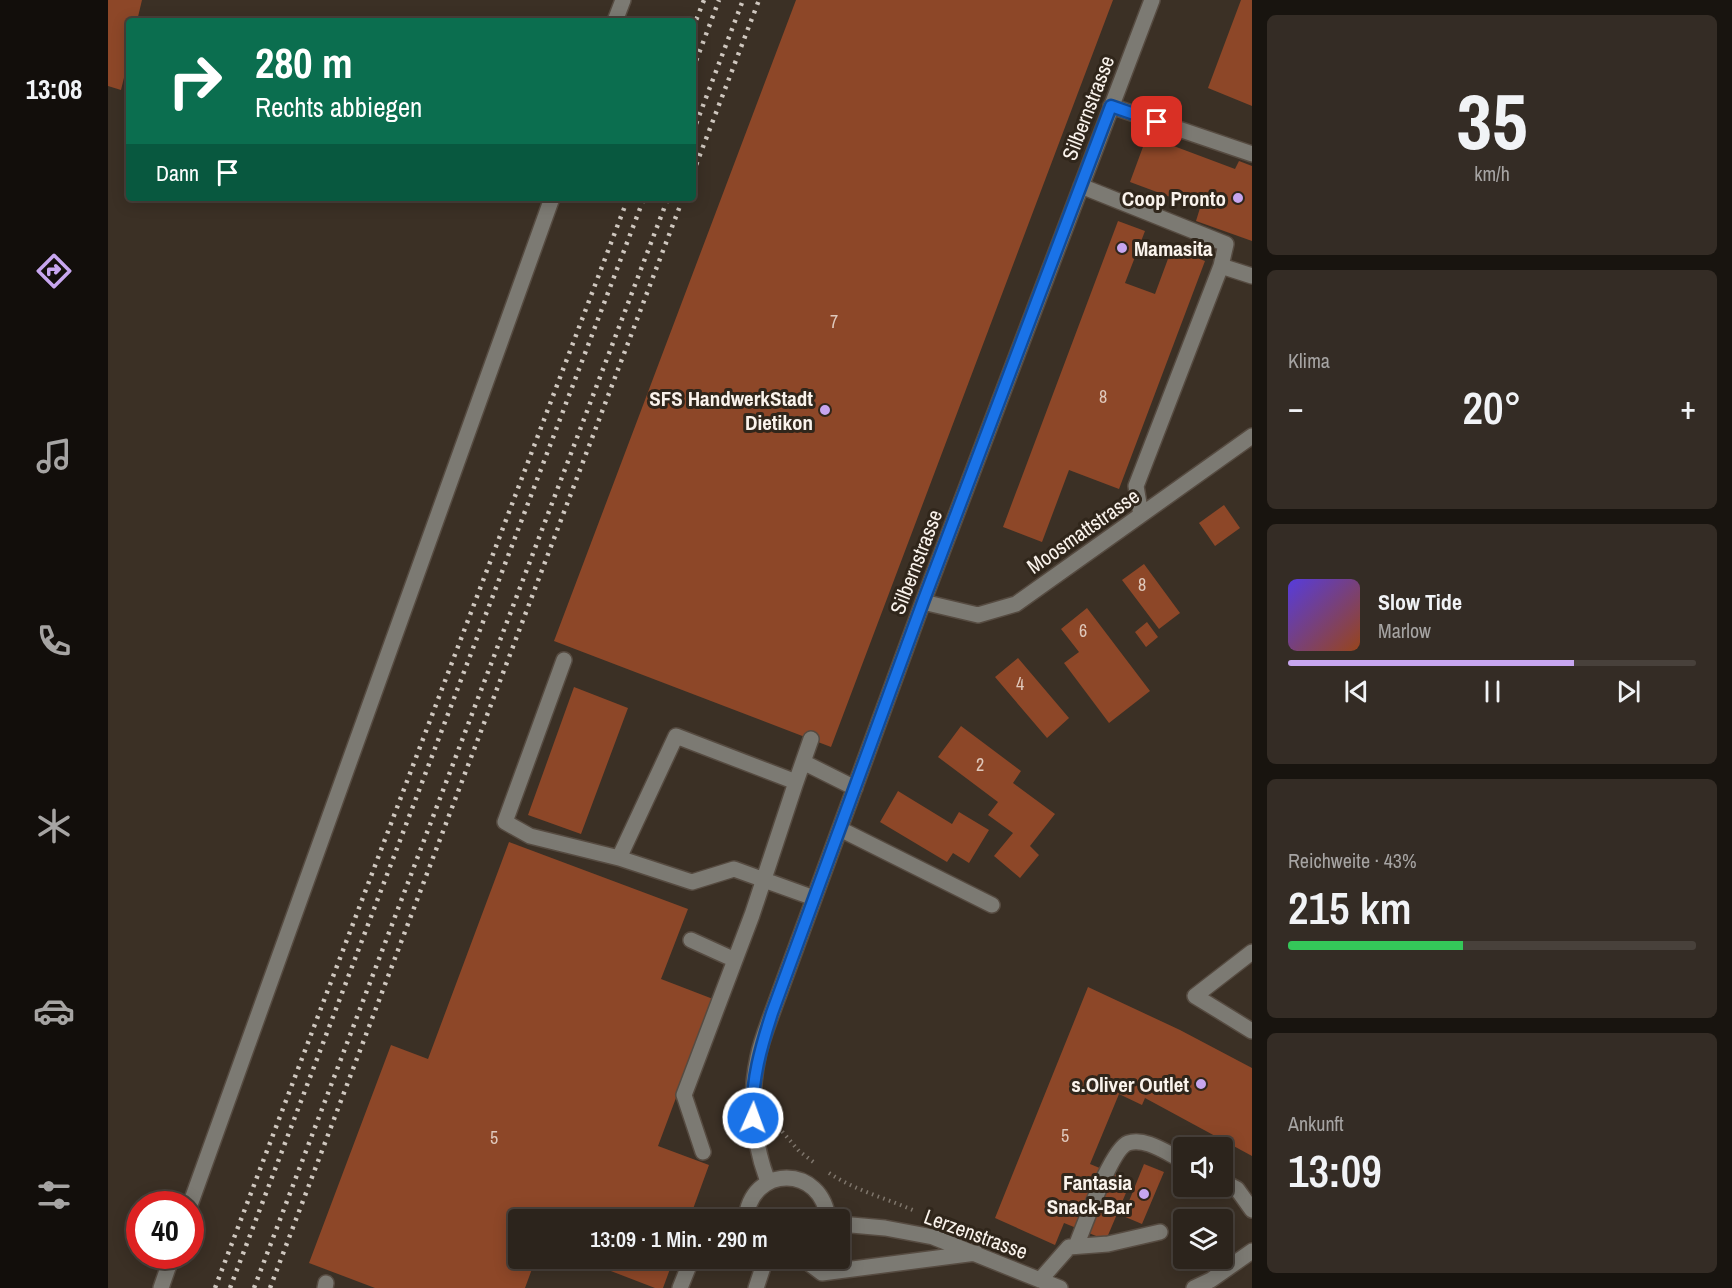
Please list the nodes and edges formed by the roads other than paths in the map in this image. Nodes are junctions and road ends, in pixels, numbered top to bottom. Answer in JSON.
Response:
{"nodes":[{"id":1,"x":623,"y":0,"type":"edge"},
{"id":2,"x":1152,"y":0,"type":"edge"},
{"id":3,"x":616,"y":18,"type":"edge"},
{"id":4,"x":1111,"y":106,"type":"junction"},
{"id":5,"x":1252,"y":154,"type":"edge"},
{"id":6,"x":1081,"y":186,"type":"junction"},
{"id":7,"x":551,"y":201,"type":"edge"},
{"id":8,"x":1221,"y":266,"type":"junction"},
{"id":9,"x":1252,"y":276,"type":"edge"},
{"id":10,"x":1252,"y":436,"type":"edge"},
{"id":11,"x":1141,"y":515,"type":"junction"},
{"id":12,"x":923,"y":602,"type":"junction"},
{"id":13,"x":564,"y":660,"type":"dead end"},
{"id":14,"x":811,"y":740,"type":"dead end"},
{"id":15,"x":803,"y":762,"type":"junction"},
{"id":16,"x":796,"y":782,"type":"junction"},
{"id":17,"x":855,"y":788,"type":"junction"},
{"id":18,"x":840,"y":829,"type":"junction"},
{"id":19,"x":619,"y":858,"type":"junction"},
{"id":20,"x":764,"y":880,"type":"junction"},
{"id":21,"x":814,"y":898,"type":"junction"},
{"id":22,"x":992,"y":905,"type":"dead end"},
{"id":23,"x":691,"y":940,"type":"dead end"},
{"id":24,"x":1252,"y":952,"type":"edge"},
{"id":25,"x":735,"y":960,"type":"junction"},
{"id":26,"x":1252,"y":1032,"type":"edge"},
{"id":27,"x":703,"y":1152,"type":"dead end"},
{"id":28,"x":1173,"y":1156,"type":"edge"},
{"id":29,"x":768,"y":1182,"type":"junction"},
{"id":30,"x":1233,"y":1187,"type":"edge"},
{"id":31,"x":195,"y":1191,"type":"edge"},
{"id":32,"x":747,"y":1209,"type":"edge"},
{"id":33,"x":827,"y":1209,"type":"edge"},
{"id":34,"x":1252,"y":1210,"type":"edge"},
{"id":35,"x":850,"y":1225,"type":"edge"},
{"id":36,"x":1160,"y":1232,"type":"dead end"},
{"id":37,"x":1076,"y":1246,"type":"junction"},
{"id":38,"x":1252,"y":1251,"type":"edge"},
{"id":39,"x":976,"y":1253,"type":"junction"},
{"id":40,"x":168,"y":1269,"type":"edge"},
{"id":41,"x":688,"y":1269,"type":"edge"},
{"id":42,"x":762,"y":1269,"type":"edge"},
{"id":43,"x":817,"y":1269,"type":"edge"},
{"id":44,"x":1040,"y":1280,"type":"junction"},
{"id":45,"x":161,"y":1288,"type":"edge"},
{"id":46,"x":680,"y":1288,"type":"edge"},
{"id":47,"x":756,"y":1288,"type":"edge"},
{"id":48,"x":1060,"y":1288,"type":"edge"},
{"id":49,"x":1194,"y":1288,"type":"edge"}],
"edges":[{"from":1,"to":3,"type":"street"},
{"from":2,"to":4,"type":"street","name":"Silbernstrasse"},
{"from":4,"to":5,"type":"street"},
{"from":4,"to":6,"type":"street","name":"Silbernstrasse"},
{"from":6,"to":8,"type":"street"},
{"from":6,"to":12,"type":"street","name":"Silbernstrasse"},
{"from":7,"to":31,"type":"street"},
{"from":8,"to":9,"type":"street"},
{"from":8,"to":11,"type":"street"},
{"from":10,"to":11,"type":"street","name":"Moosmattstrasse"},
{"from":11,"to":12,"type":"street","name":"Moosmattstrasse"},
{"from":12,"to":17,"type":"street","name":"Silbernstrasse"},
{"from":13,"to":19,"type":"street"},
{"from":14,"to":15,"type":"street"},
{"from":15,"to":16,"type":"street"},
{"from":15,"to":17,"type":"street"},
{"from":16,"to":19,"type":"street"},
{"from":16,"to":20,"type":"street"},
{"from":17,"to":18,"type":"street","name":"Silbernstrasse"},
{"from":18,"to":21,"type":"street","name":"Silbernstrasse"},
{"from":18,"to":22,"type":"street"},
{"from":19,"to":20,"type":"street"},
{"from":20,"to":21,"type":"street"},
{"from":20,"to":25,"type":"street"},
{"from":21,"to":29,"type":"street","name":"Silbernstrasse"},
{"from":23,"to":25,"type":"street"},
{"from":24,"to":26,"type":"street"},
{"from":25,"to":27,"type":"street"},
{"from":28,"to":37,"type":"street"},
{"from":29,"to":32,"type":"street"},
{"from":29,"to":33,"type":"street"},
{"from":30,"to":34,"type":"street"},
{"from":35,"to":39,"type":"street","name":"Lerzenstrasse"},
{"from":36,"to":37,"type":"street"},
{"from":37,"to":44,"type":"street"},
{"from":38,"to":49,"type":"street"},
{"from":39,"to":43,"type":"street"},
{"from":39,"to":44,"type":"street","name":"Lerzenstrasse"},
{"from":40,"to":45,"type":"street"},
{"from":41,"to":46,"type":"street"},
{"from":42,"to":47,"type":"street"},
{"from":44,"to":48,"type":"street","name":"Lerzenstrasse"}]}
